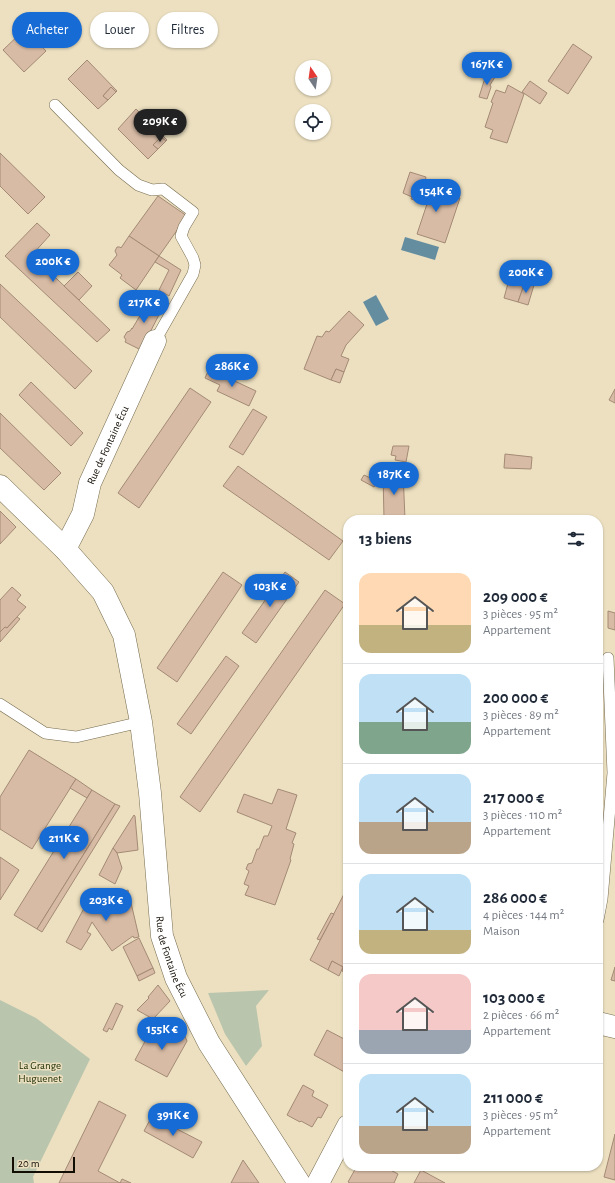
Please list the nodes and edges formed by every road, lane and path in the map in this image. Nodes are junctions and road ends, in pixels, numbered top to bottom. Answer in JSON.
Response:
{"nodes":[{"id":1,"x":55,"y":105,"type":"dead end"},
{"id":2,"x":154,"y":341,"type":"joint"},
{"id":3,"x":0,"y":486,"type":"edge"},
{"id":4,"x":64,"y":549,"type":"junction"},
{"id":5,"x":608,"y":658,"type":"dead end"},
{"id":6,"x":0,"y":704,"type":"edge"},
{"id":7,"x":141,"y":722,"type":"junction"},
{"id":8,"x":603,"y":888,"type":"edge"},
{"id":9,"x":603,"y":1024,"type":"edge"},
{"id":10,"x":615,"y":1027,"type":"edge"},
{"id":11,"x":343,"y":1136,"type":"edge"},
{"id":12,"x":298,"y":1183,"type":"edge"},
{"id":13,"x":318,"y":1183,"type":"edge"}],
"edges":[{"from":1,"to":2,"type":"lane"},
{"from":2,"to":4,"type":"street","name":"Rue de Fontaine Écu"},
{"from":3,"to":4,"type":"street","name":"Rue de Fontaine Écu"},
{"from":4,"to":7,"type":"street","name":"Rue de Fontaine Écu"},
{"from":5,"to":8,"type":"lane"},
{"from":6,"to":7,"type":"lane"},
{"from":7,"to":12,"type":"street","name":"Rue de Fontaine Écu"},
{"from":9,"to":10,"type":"street"},
{"from":11,"to":13,"type":"street"}]}
